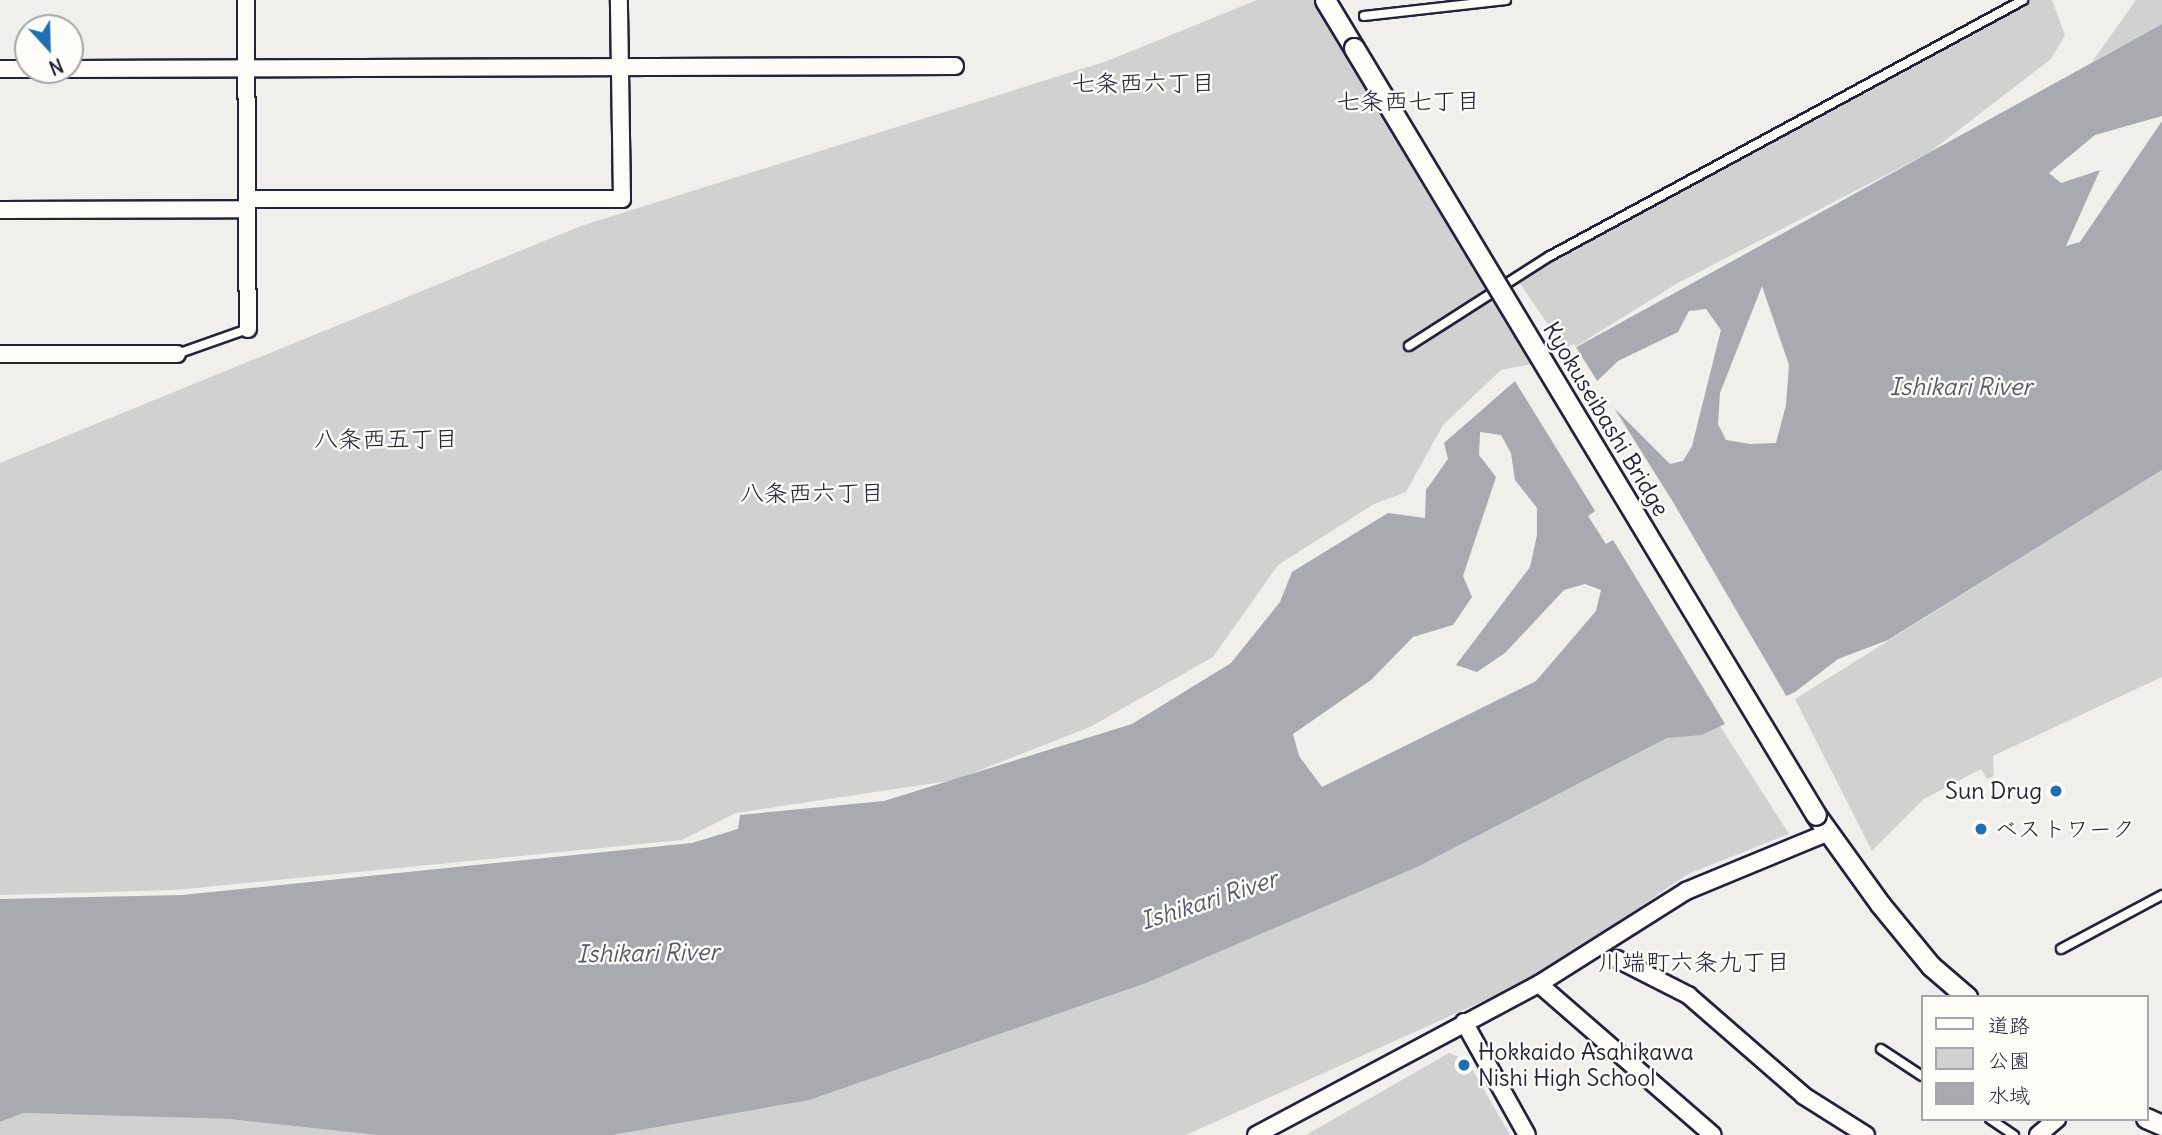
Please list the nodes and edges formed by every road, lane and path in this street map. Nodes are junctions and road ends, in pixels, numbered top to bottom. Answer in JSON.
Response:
{"nodes":[{"id":1,"x":246,"y":0,"type":"edge"},
{"id":2,"x":620,"y":0,"type":"edge"},
{"id":3,"x":1325,"y":0,"type":"edge"},
{"id":4,"x":1506,"y":0,"type":"edge"},
{"id":5,"x":2023,"y":0,"type":"edge"},
{"id":6,"x":1364,"y":16,"type":"dead end"},
{"id":7,"x":955,"y":66,"type":"dead end"},
{"id":8,"x":621,"y":67,"type":"junction"},
{"id":9,"x":246,"y":68,"type":"junction"},
{"id":10,"x":84,"y":69,"type":"edge"},
{"id":11,"x":247,"y":204,"type":"junction"},
{"id":12,"x":0,"y":210,"type":"edge"},
{"id":13,"x":248,"y":328,"type":"joint"},
{"id":14,"x":1409,"y":346,"type":"dead end"},
{"id":15,"x":177,"y":354,"type":"joint"},
{"id":16,"x":0,"y":355,"type":"edge"},
{"id":17,"x":1829,"y":832,"type":"junction"},
{"id":18,"x":2162,"y":895,"type":"edge"},
{"id":19,"x":2061,"y":948,"type":"dead end"},
{"id":20,"x":1617,"y":958,"type":"dead end"},
{"id":21,"x":1539,"y":984,"type":"junction"},
{"id":22,"x":1965,"y":995,"type":"edge"},
{"id":23,"x":1464,"y":1022,"type":"junction"},
{"id":24,"x":1881,"y":1049,"type":"dead end"},
{"id":25,"x":1920,"y":1075,"type":"edge"},
{"id":26,"x":1993,"y":1121,"type":"edge"},
{"id":27,"x":2055,"y":1121,"type":"edge"},
{"id":28,"x":1256,"y":1135,"type":"edge"},
{"id":29,"x":1527,"y":1135,"type":"edge"},
{"id":30,"x":1713,"y":1135,"type":"edge"},
{"id":31,"x":1866,"y":1135,"type":"edge"},
{"id":32,"x":2014,"y":1135,"type":"edge"},
{"id":33,"x":2038,"y":1135,"type":"edge"}],
"edges":[{"from":1,"to":9,"type":"street"},
{"from":2,"to":8,"type":"street"},
{"from":3,"to":17,"type":"street","name":"Kyokuseibashi Bridge","bridge":true},
{"from":4,"to":6,"type":"lane"},
{"from":5,"to":14,"type":"lane"},
{"from":7,"to":8,"type":"street"},
{"from":8,"to":9,"type":"street"},
{"from":8,"to":11,"type":"street"},
{"from":9,"to":10,"type":"street"},
{"from":9,"to":11,"type":"street"},
{"from":11,"to":12,"type":"street"},
{"from":11,"to":13,"type":"street"},
{"from":13,"to":15,"type":"lane"},
{"from":15,"to":16,"type":"street"},
{"from":17,"to":21,"type":"street"},
{"from":17,"to":22,"type":"street","name":"Kyokuseibashi Bridge"},
{"from":18,"to":19,"type":"lane"},
{"from":20,"to":31,"type":"street"},
{"from":21,"to":23,"type":"street"},
{"from":21,"to":30,"type":"street"},
{"from":23,"to":28,"type":"street"},
{"from":23,"to":29,"type":"street"},
{"from":24,"to":25,"type":"lane"},
{"from":26,"to":32,"type":"lane"},
{"from":27,"to":33,"type":"street"}]}
